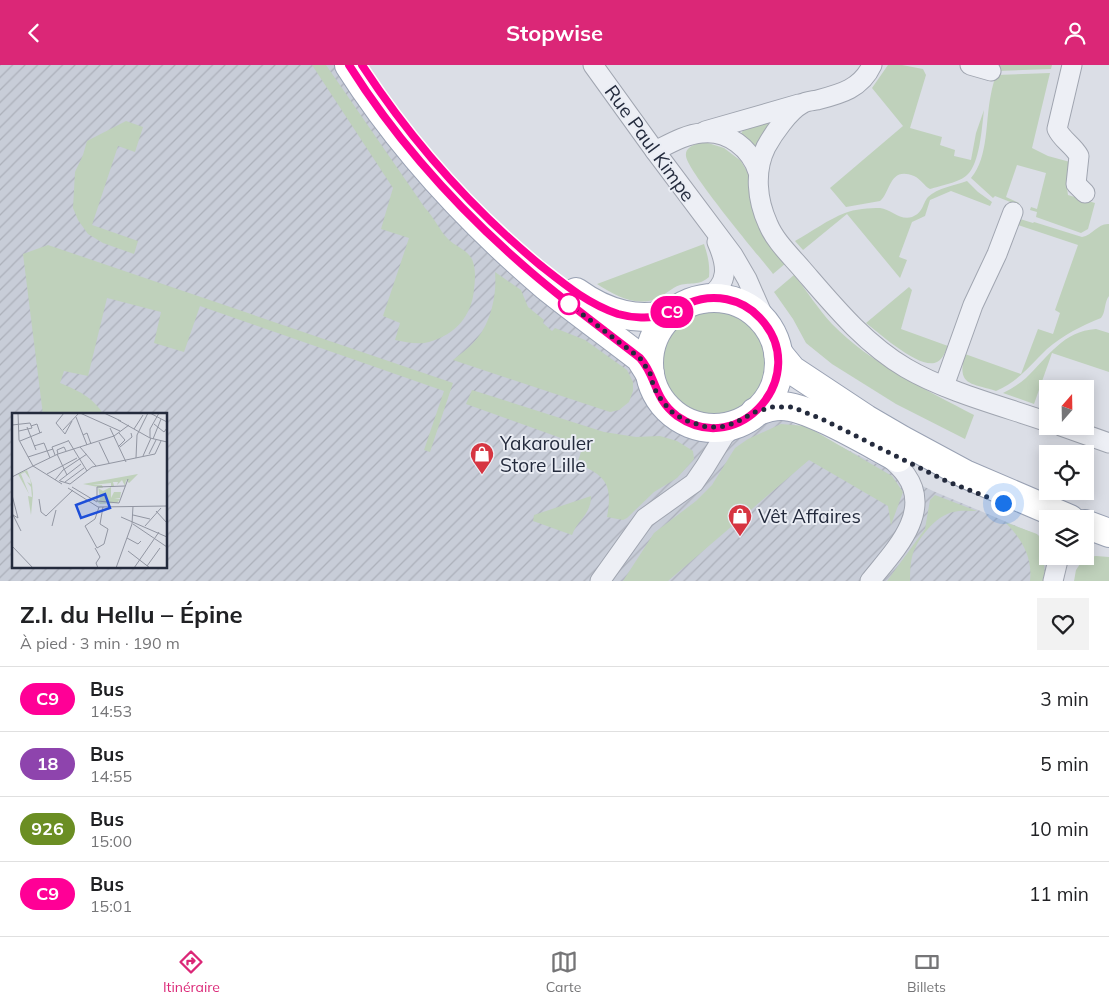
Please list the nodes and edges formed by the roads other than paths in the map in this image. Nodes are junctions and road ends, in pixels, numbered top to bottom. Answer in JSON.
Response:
{"nodes":[{"id":1,"x":349,"y":65,"type":"edge"},
{"id":2,"x":362,"y":65,"type":"edge"},
{"id":3,"x":593,"y":65,"type":"edge"},
{"id":4,"x":872,"y":65,"type":"edge"},
{"id":5,"x":970,"y":65,"type":"edge"},
{"id":6,"x":1072,"y":65,"type":"edge"},
{"id":7,"x":991,"y":71,"type":"dead end"},
{"id":8,"x":802,"y":103,"type":"junction"},
{"id":9,"x":701,"y":133,"type":"junction"},
{"id":10,"x":655,"y":151,"type":"junction"},
{"id":11,"x":758,"y":172,"type":"junction"},
{"id":12,"x":1085,"y":193,"type":"dead end"},
{"id":13,"x":1013,"y":212,"type":"dead end"},
{"id":14,"x":706,"y":221,"type":"junction"},
{"id":15,"x":707,"y":298,"type":"junction"},
{"id":16,"x":675,"y":311,"type":"junction"},
{"id":17,"x":768,"y":327,"type":"junction"},
{"id":18,"x":778,"y":353,"type":"junction"},
{"id":19,"x":650,"y":373,"type":"junction"},
{"id":20,"x":944,"y":385,"type":"junction"},
{"id":21,"x":749,"y":416,"type":"junction"},
{"id":22,"x":1039,"y":419,"type":"edge"},
{"id":23,"x":1086,"y":435,"type":"edge"},
{"id":24,"x":1109,"y":443,"type":"edge"},
{"id":25,"x":877,"y":447,"type":"junction"},
{"id":26,"x":1048,"y":510,"type":"edge"},
{"id":27,"x":1039,"y":513,"type":"edge"},
{"id":28,"x":1094,"y":527,"type":"edge"},
{"id":29,"x":1109,"y":533,"type":"edge"},
{"id":30,"x":1057,"y":565,"type":"edge"},
{"id":31,"x":600,"y":581,"type":"edge"},
{"id":32,"x":870,"y":581,"type":"edge"},
{"id":33,"x":1053,"y":581,"type":"edge"}],
"edges":[{"from":1,"to":19,"type":"main road"},
{"from":2,"to":16,"type":"main road"},
{"from":3,"to":10,"type":"street","name":"Rue Paul Kimpe"},
{"from":4,"to":8,"type":"street"},
{"from":5,"to":7,"type":"street"},
{"from":6,"to":12,"type":"street"},
{"from":8,"to":9,"type":"street"},
{"from":8,"to":11,"type":"street"},
{"from":9,"to":10,"type":"street"},
{"from":9,"to":11,"type":"street"},
{"from":10,"to":14,"type":"street","name":"Rue Paul Kimpe"},
{"from":11,"to":20,"type":"street"},
{"from":13,"to":20,"type":"street"},
{"from":14,"to":15,"type":"street","name":"Rue Paul Kimpe"},
{"from":14,"to":17,"type":"street","name":"Rue Paul Kimpe"},
{"from":15,"to":16,"type":"main road"},
{"from":15,"to":17,"type":"main road"},
{"from":16,"to":19,"type":"main road"},
{"from":17,"to":18,"type":"main road"},
{"from":18,"to":21,"type":"main road"},
{"from":18,"to":26,"type":"main road"},
{"from":19,"to":21,"type":"main road"},
{"from":20,"to":22,"type":"street"},
{"from":21,"to":25,"type":"main road"},
{"from":21,"to":31,"type":"street"},
{"from":23,"to":24,"type":"street"},
{"from":25,"to":27,"type":"main road"},
{"from":25,"to":32,"type":"street"},
{"from":28,"to":29,"type":"main road"},
{"from":30,"to":33,"type":"street"}]}
